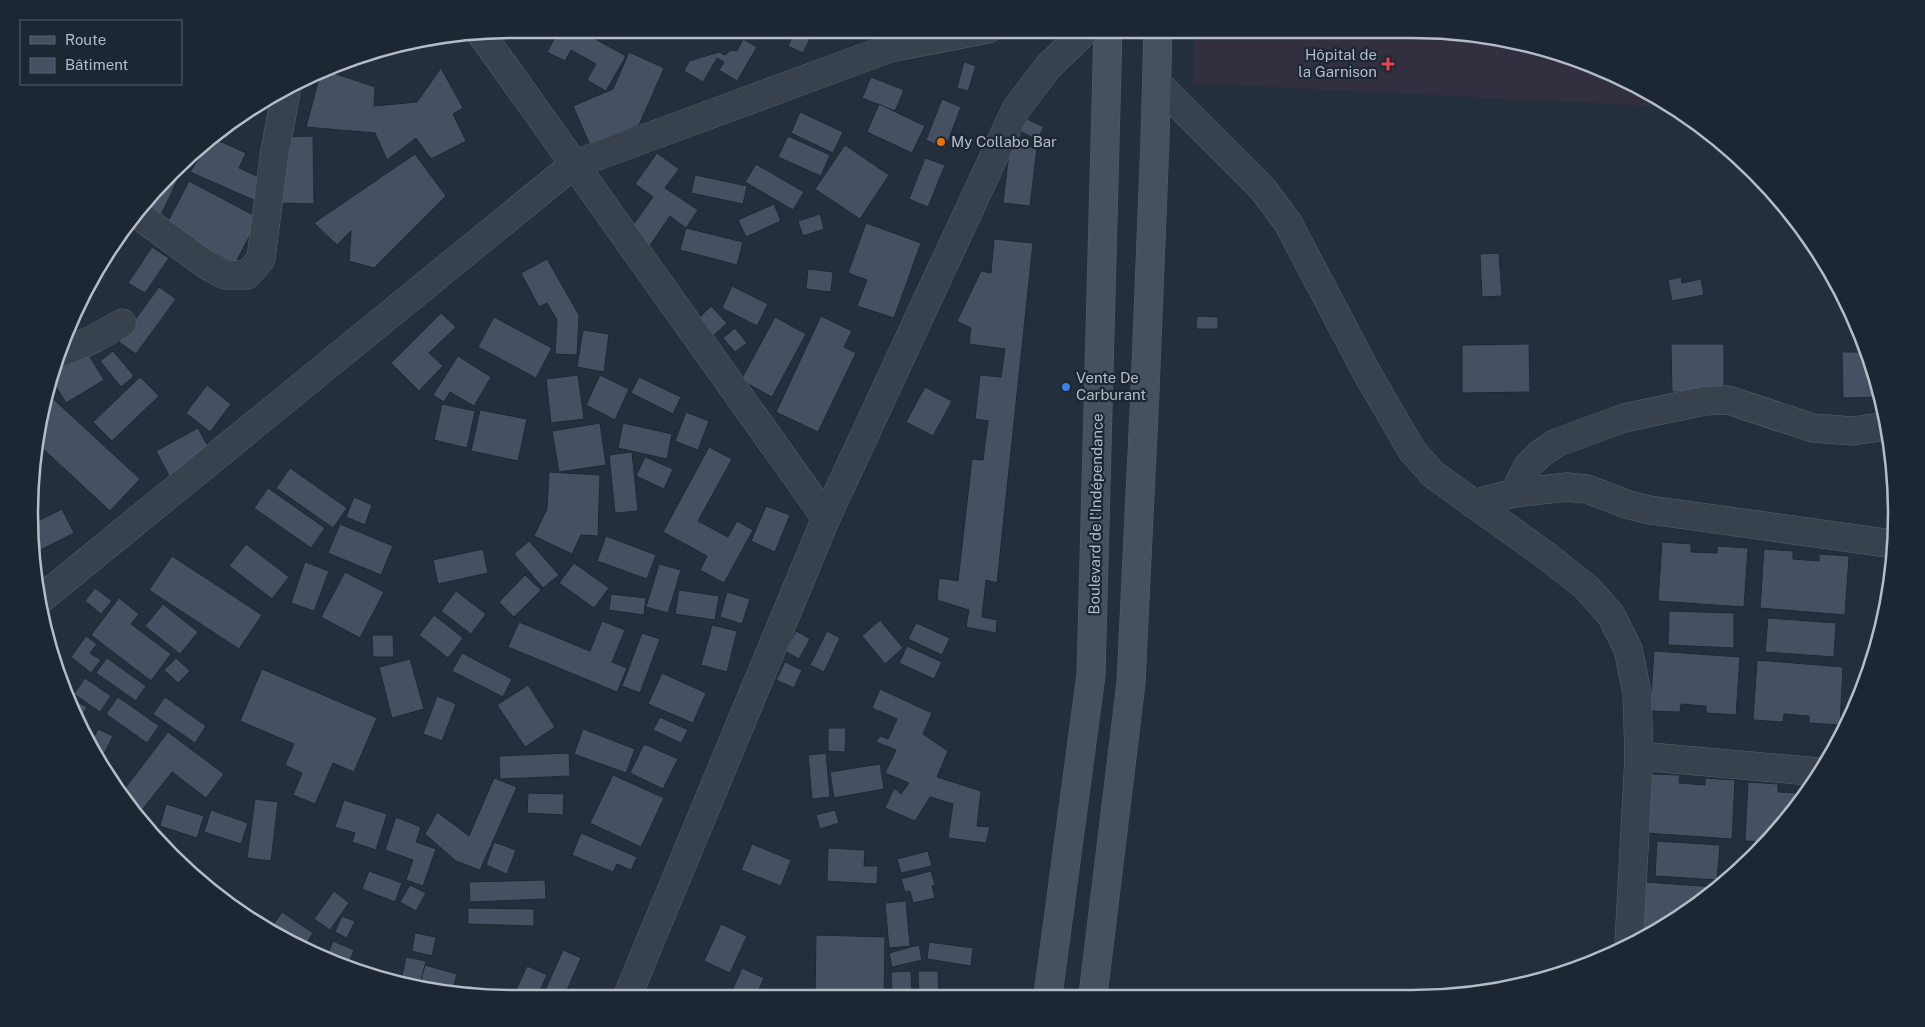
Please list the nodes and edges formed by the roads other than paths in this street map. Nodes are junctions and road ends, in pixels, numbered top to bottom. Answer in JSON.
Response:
{"nodes":[{"id":1,"x":942,"y":38,"type":"edge"},
{"id":2,"x":1078,"y":38,"type":"edge"},
{"id":3,"x":1108,"y":38,"type":"edge"},
{"id":4,"x":1158,"y":38,"type":"edge"},
{"id":5,"x":485,"y":39,"type":"edge"},
{"id":6,"x":1157,"y":83,"type":"junction"},
{"id":7,"x":285,"y":96,"type":"edge"},
{"id":8,"x":573,"y":165,"type":"junction"},
{"id":9,"x":141,"y":217,"type":"edge"},
{"id":10,"x":122,"y":323,"type":"dead end"},
{"id":11,"x":67,"y":350,"type":"edge"},
{"id":12,"x":1879,"y":427,"type":"edge"},
{"id":13,"x":1514,"y":493,"type":"junction"},
{"id":14,"x":1473,"y":504,"type":"junction"},
{"id":15,"x":826,"y":518,"type":"junction"},
{"id":16,"x":1886,"y":543,"type":"edge"},
{"id":17,"x":45,"y":595,"type":"edge"},
{"id":18,"x":1639,"y":756,"type":"junction"},
{"id":19,"x":1811,"y":771,"type":"edge"},
{"id":20,"x":1629,"y":936,"type":"edge"},
{"id":21,"x":630,"y":990,"type":"edge"},
{"id":22,"x":1049,"y":990,"type":"edge"},
{"id":23,"x":1095,"y":990,"type":"edge"}],
"edges":[{"from":1,"to":8,"type":"street"},
{"from":2,"to":15,"type":"street"},
{"from":3,"to":22,"type":"main road","name":"Boulevard de l'Indépendance"},
{"from":4,"to":6,"type":"main road"},
{"from":5,"to":8,"type":"street"},
{"from":6,"to":14,"type":"street"},
{"from":6,"to":23,"type":"main road"},
{"from":7,"to":9,"type":"street"},
{"from":8,"to":15,"type":"street"},
{"from":8,"to":17,"type":"street"},
{"from":10,"to":11,"type":"street"},
{"from":12,"to":13,"type":"street"},
{"from":13,"to":14,"type":"street"},
{"from":13,"to":16,"type":"street"},
{"from":14,"to":18,"type":"street"},
{"from":15,"to":21,"type":"street"},
{"from":18,"to":19,"type":"street"},
{"from":18,"to":20,"type":"street"}]}
